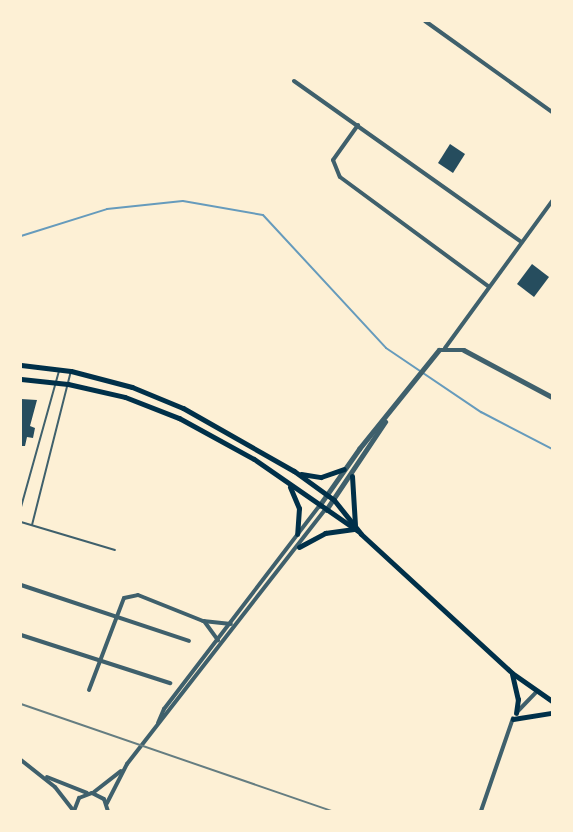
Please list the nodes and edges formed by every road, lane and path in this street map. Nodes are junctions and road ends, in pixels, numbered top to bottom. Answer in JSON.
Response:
{"nodes":[{"id":1,"x":425,"y":21,"type":"edge"},
{"id":2,"x":294,"y":81,"type":"dead end"},
{"id":3,"x":552,"y":112,"type":"edge"},
{"id":4,"x":358,"y":125,"type":"junction"},
{"id":5,"x":552,"y":201,"type":"edge"},
{"id":6,"x":521,"y":242,"type":"junction"},
{"id":7,"x":488,"y":286,"type":"junction"},
{"id":8,"x":445,"y":348,"type":"junction"},
{"id":9,"x":21,"y":365,"type":"edge"},
{"id":10,"x":59,"y":369,"type":"junction"},
{"id":11,"x":71,"y":371,"type":"junction"},
{"id":12,"x":21,"y":379,"type":"edge"},
{"id":13,"x":56,"y":382,"type":"junction"},
{"id":14,"x":68,"y":384,"type":"junction"},
{"id":15,"x":552,"y":397,"type":"edge"},
{"id":16,"x":391,"y":412,"type":"junction"},
{"id":17,"x":344,"y":469,"type":"junction"},
{"id":18,"x":294,"y":471,"type":"junction"},
{"id":19,"x":352,"y":476,"type":"junction"},
{"id":20,"x":288,"y":484,"type":"junction"},
{"id":21,"x":326,"y":495,"type":"junction"},
{"id":22,"x":334,"y":500,"type":"junction"},
{"id":23,"x":319,"y":506,"type":"junction"},
{"id":24,"x":21,"y":507,"type":"edge"},
{"id":25,"x":325,"y":510,"type":"junction"},
{"id":26,"x":21,"y":522,"type":"edge"},
{"id":27,"x":32,"y":525,"type":"junction"},
{"id":28,"x":354,"y":527,"type":"junction"},
{"id":29,"x":297,"y":534,"type":"junction"},
{"id":30,"x":299,"y":547,"type":"junction"},
{"id":31,"x":115,"y":550,"type":"dead end"},
{"id":32,"x":21,"y":585,"type":"edge"},
{"id":33,"x":116,"y":617,"type":"junction"},
{"id":34,"x":203,"y":621,"type":"junction"},
{"id":35,"x":231,"y":624,"type":"junction"},
{"id":36,"x":21,"y":635,"type":"edge"},
{"id":37,"x":218,"y":640,"type":"junction"},
{"id":38,"x":189,"y":641,"type":"dead end"},
{"id":39,"x":100,"y":661,"type":"junction"},
{"id":40,"x":512,"y":673,"type":"junction"},
{"id":41,"x":170,"y":683,"type":"dead end"},
{"id":42,"x":89,"y":690,"type":"dead end"},
{"id":43,"x":536,"y":692,"type":"junction"},
{"id":44,"x":552,"y":701,"type":"edge"},
{"id":45,"x":552,"y":713,"type":"edge"},
{"id":46,"x":515,"y":716,"type":"junction"},
{"id":47,"x":156,"y":727,"type":"junction"},
{"id":48,"x":21,"y":760,"type":"edge"},
{"id":49,"x":127,"y":764,"type":"junction"},
{"id":50,"x":41,"y":774,"type":"junction"},
{"id":51,"x":90,"y":793,"type":"junction"},
{"id":52,"x":109,"y":808,"type":"edge"},
{"id":53,"x":74,"y":811,"type":"edge"},
{"id":54,"x":481,"y":811,"type":"edge"}],
"edges":[{"from":1,"to":3,"type":"street"},
{"from":2,"to":4,"type":"street"},
{"from":4,"to":6,"type":"street"},
{"from":4,"to":7,"type":"street"},
{"from":5,"to":6,"type":"street"},
{"from":6,"to":7,"type":"street"},
{"from":7,"to":8,"type":"street"},
{"from":8,"to":15,"type":"street"},
{"from":8,"to":16,"type":"street"},
{"from":9,"to":10,"type":"main road"},
{"from":10,"to":11,"type":"main road"},
{"from":10,"to":13,"type":"lane"},
{"from":11,"to":14,"type":"lane"},
{"from":11,"to":18,"type":"main road"},
{"from":12,"to":13,"type":"main road"},
{"from":13,"to":14,"type":"main road"},
{"from":13,"to":24,"type":"lane"},
{"from":14,"to":20,"type":"main road"},
{"from":14,"to":27,"type":"lane"},
{"from":16,"to":17,"type":"street"},
{"from":16,"to":19,"type":"street"},
{"from":17,"to":18,"type":"main road"},
{"from":17,"to":21,"type":"street"},
{"from":18,"to":21,"type":"main road"},
{"from":19,"to":22,"type":"street"},
{"from":19,"to":28,"type":"main road"},
{"from":20,"to":23,"type":"main road"},
{"from":20,"to":29,"type":"main road"},
{"from":21,"to":22,"type":"main road"},
{"from":21,"to":23,"type":"street"},
{"from":22,"to":25,"type":"street"},
{"from":22,"to":28,"type":"main road"},
{"from":23,"to":25,"type":"main road"},
{"from":23,"to":29,"type":"street"},
{"from":25,"to":28,"type":"main road"},
{"from":25,"to":30,"type":"street"},
{"from":26,"to":27,"type":"lane"},
{"from":27,"to":31,"type":"lane"},
{"from":28,"to":30,"type":"main road"},
{"from":28,"to":40,"type":"main road"},
{"from":29,"to":35,"type":"street"},
{"from":30,"to":47,"type":"street"},
{"from":32,"to":33,"type":"street"},
{"from":33,"to":34,"type":"street"},
{"from":33,"to":38,"type":"street"},
{"from":33,"to":39,"type":"street"},
{"from":34,"to":35,"type":"street"},
{"from":34,"to":37,"type":"street"},
{"from":35,"to":37,"type":"street"},
{"from":36,"to":39,"type":"street"},
{"from":37,"to":47,"type":"street"},
{"from":39,"to":41,"type":"street"},
{"from":39,"to":42,"type":"street"},
{"from":40,"to":43,"type":"main road"},
{"from":40,"to":46,"type":"main road"},
{"from":43,"to":44,"type":"main road"},
{"from":43,"to":46,"type":"street"},
{"from":45,"to":46,"type":"main road"},
{"from":46,"to":54,"type":"street"},
{"from":47,"to":49,"type":"street"},
{"from":48,"to":50,"type":"street"},
{"from":49,"to":51,"type":"street"},
{"from":49,"to":52,"type":"street"},
{"from":50,"to":51,"type":"street"},
{"from":50,"to":53,"type":"street"},
{"from":51,"to":52,"type":"street"},
{"from":51,"to":53,"type":"street"}]}
